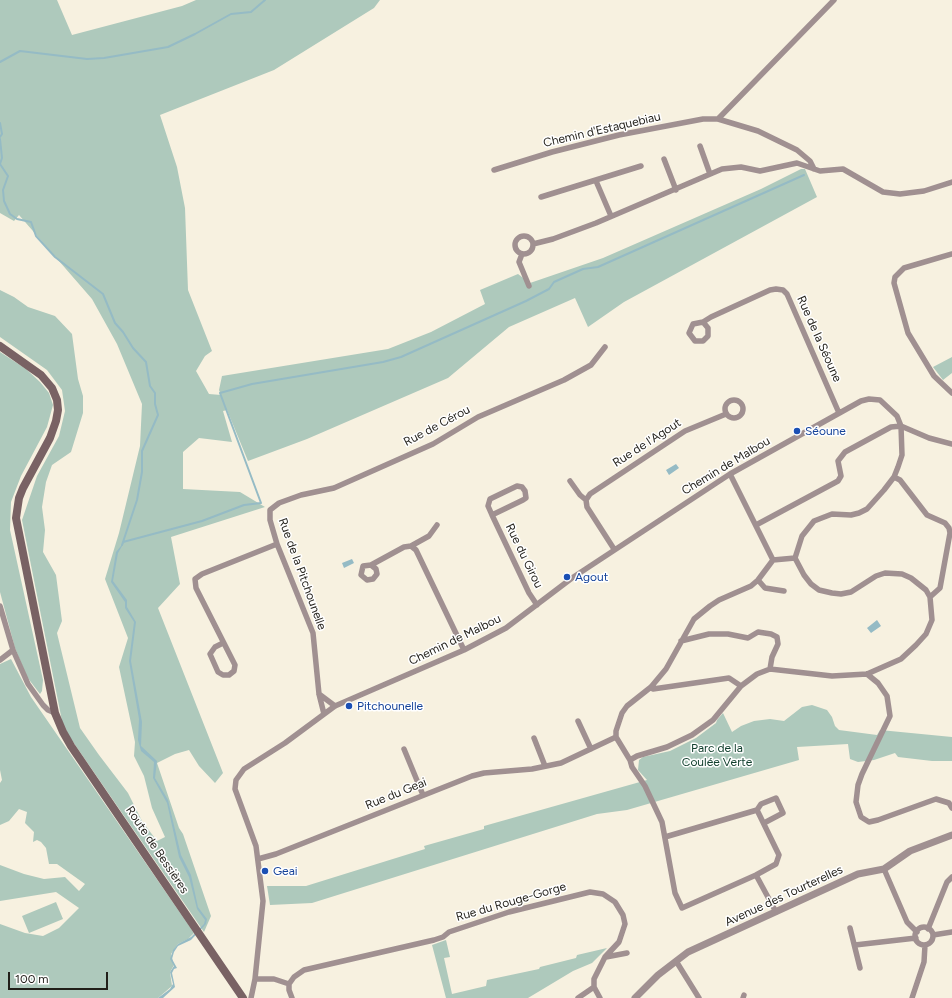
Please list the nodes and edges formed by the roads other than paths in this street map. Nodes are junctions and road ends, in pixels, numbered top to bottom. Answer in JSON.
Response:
{"nodes":[{"id":1,"x":834,"y":0,"type":"edge"},
{"id":2,"x":718,"y":119,"type":"junction"},
{"id":3,"x":700,"y":146,"type":"dead end"},
{"id":4,"x":664,"y":159,"type":"dead end"},
{"id":5,"x":641,"y":166,"type":"dead end"},
{"id":6,"x":814,"y":169,"type":"junction"},
{"id":7,"x":494,"y":170,"type":"dead end"},
{"id":8,"x":710,"y":174,"type":"junction"},
{"id":9,"x":596,"y":181,"type":"junction"},
{"id":10,"x":952,"y":182,"type":"edge"},
{"id":11,"x":676,"y":190,"type":"junction"},
{"id":12,"x":541,"y":197,"type":"dead end"},
{"id":13,"x":611,"y":216,"type":"junction"},
{"id":14,"x":534,"y":244,"type":"junction"},
{"id":15,"x":522,"y":254,"type":"junction"},
{"id":16,"x":952,"y":254,"type":"edge"},
{"id":17,"x":529,"y":286,"type":"dead end"},
{"id":18,"x":703,"y":322,"type":"dead end"},
{"id":19,"x":0,"y":346,"type":"edge"},
{"id":20,"x":605,"y":347,"type":"dead end"},
{"id":21,"x":952,"y":393,"type":"edge"},
{"id":22,"x":839,"y":413,"type":"junction"},
{"id":23,"x":726,"y":414,"type":"dead end"},
{"id":24,"x":901,"y":426,"type":"junction"},
{"id":25,"x":952,"y":444,"type":"edge"},
{"id":26,"x":730,"y":474,"type":"junction"},
{"id":27,"x":894,"y":477,"type":"junction"},
{"id":28,"x":570,"y":481,"type":"dead end"},
{"id":29,"x":586,"y":500,"type":"junction"},
{"id":30,"x":270,"y":510,"type":"joint"},
{"id":31,"x":492,"y":515,"type":"junction"},
{"id":32,"x":437,"y":525,"type":"dead end"},
{"id":33,"x":756,"y":525,"type":"junction"},
{"id":34,"x":277,"y":544,"type":"junction"},
{"id":35,"x":411,"y":546,"type":"junction"},
{"id":36,"x":614,"y":549,"type":"junction"},
{"id":37,"x":796,"y":558,"type":"junction"},
{"id":38,"x":773,"y":560,"type":"junction"},
{"id":39,"x":371,"y":564,"type":"dead end"},
{"id":40,"x":758,"y":580,"type":"junction"},
{"id":41,"x":784,"y":591,"type":"dead end"},
{"id":42,"x":930,"y":597,"type":"junction"},
{"id":43,"x":0,"y":606,"type":"edge"},
{"id":44,"x":537,"y":606,"type":"junction"},
{"id":45,"x":681,"y":641,"type":"junction"},
{"id":46,"x":223,"y":643,"type":"junction"},
{"id":47,"x":13,"y":650,"type":"junction"},
{"id":48,"x":464,"y":650,"type":"junction"},
{"id":49,"x":0,"y":660,"type":"edge"},
{"id":50,"x":770,"y":669,"type":"junction"},
{"id":51,"x":868,"y":674,"type":"junction"},
{"id":52,"x":741,"y":686,"type":"junction"},
{"id":53,"x":651,"y":687,"type":"junction"},
{"id":54,"x":319,"y":694,"type":"junction"},
{"id":55,"x":335,"y":706,"type":"junction"},
{"id":56,"x":55,"y":713,"type":"junction"},
{"id":57,"x":324,"y":714,"type":"junction"},
{"id":58,"x":578,"y":721,"type":"dead end"},
{"id":59,"x":616,"y":737,"type":"junction"},
{"id":60,"x":534,"y":738,"type":"dead end"},
{"id":61,"x":404,"y":749,"type":"dead end"},
{"id":62,"x":591,"y":750,"type":"junction"},
{"id":63,"x":630,"y":760,"type":"junction"},
{"id":64,"x":545,"y":766,"type":"junction"},
{"id":65,"x":423,"y":795,"type":"junction"},
{"id":66,"x":952,"y":808,"type":"edge"},
{"id":67,"x":757,"y":810,"type":"junction"},
{"id":68,"x":764,"y":823,"type":"junction"},
{"id":69,"x":952,"y":835,"type":"edge"},
{"id":70,"x":666,"y":837,"type":"junction"},
{"id":71,"x":258,"y":858,"type":"junction"},
{"id":72,"x":884,"y":869,"type":"junction"},
{"id":73,"x":756,"y":875,"type":"junction"},
{"id":74,"x":952,"y":877,"type":"edge"},
{"id":75,"x":776,"y":912,"type":"junction"},
{"id":76,"x":850,"y":928,"type":"dead end"},
{"id":77,"x":928,"y":929,"type":"junction"},
{"id":78,"x":952,"y":932,"type":"edge"},
{"id":79,"x":916,"y":935,"type":"junction"},
{"id":80,"x":933,"y":935,"type":"junction"},
{"id":81,"x":855,"y":945,"type":"junction"},
{"id":82,"x":925,"y":945,"type":"junction"},
{"id":83,"x":627,"y":953,"type":"dead end"},
{"id":84,"x":605,"y":957,"type":"junction"},
{"id":85,"x":676,"y":961,"type":"junction"},
{"id":86,"x":860,"y":968,"type":"dead end"},
{"id":87,"x":255,"y":978,"type":"junction"},
{"id":88,"x":290,"y":984,"type":"junction"},
{"id":89,"x":594,"y":987,"type":"junction"},
{"id":90,"x":697,"y":997,"type":"edge"},
{"id":91,"x":243,"y":998,"type":"edge"},
{"id":92,"x":251,"y":998,"type":"edge"},
{"id":93,"x":292,"y":998,"type":"edge"},
{"id":94,"x":578,"y":998,"type":"edge"},
{"id":95,"x":600,"y":998,"type":"edge"},
{"id":96,"x":635,"y":998,"type":"edge"},
{"id":97,"x":912,"y":998,"type":"edge"}],
"edges":[{"from":1,"to":2,"type":"street"},
{"from":2,"to":6,"type":"street","name":"Chemin d'Estaquebiau"},
{"from":2,"to":7,"type":"street","name":"Chemin d'Estaquebiau"},
{"from":3,"to":8,"type":"street"},
{"from":4,"to":11,"type":"street"},
{"from":5,"to":9,"type":"street"},
{"from":6,"to":8,"type":"street"},
{"from":6,"to":10,"type":"street"},
{"from":8,"to":11,"type":"street"},
{"from":9,"to":12,"type":"street"},
{"from":9,"to":13,"type":"street"},
{"from":11,"to":13,"type":"street"},
{"from":13,"to":14,"type":"street"},
{"from":14,"to":15,"type":"street"},
{"from":14,"to":15,"type":"street"},
{"from":15,"to":17,"type":"street"},
{"from":16,"to":21,"type":"street"},
{"from":18,"to":22,"type":"street","name":"Rue de la Séoune"},
{"from":19,"to":56,"type":"main road","name":"Route de Bessières"},
{"from":20,"to":30,"type":"street","name":"Rue de Cérou"},
{"from":22,"to":24,"type":"street","name":"Chemin de Malbou"},
{"from":22,"to":26,"type":"street","name":"Chemin de Malbou"},
{"from":23,"to":29,"type":"street","name":"Rue de l'Agout"},
{"from":24,"to":25,"type":"street"},
{"from":24,"to":27,"type":"street"},
{"from":24,"to":33,"type":"street"},
{"from":26,"to":33,"type":"street"},
{"from":26,"to":36,"type":"street","name":"Chemin de Malbou"},
{"from":27,"to":37,"type":"street"},
{"from":27,"to":42,"type":"street"},
{"from":28,"to":29,"type":"street"},
{"from":29,"to":36,"type":"street"},
{"from":30,"to":34,"type":"street","name":"Rue de la Pitchounelle"},
{"from":31,"to":31,"type":"street","name":"Rue du Girou"},
{"from":31,"to":44,"type":"street","name":"Rue du Girou"},
{"from":32,"to":35,"type":"street"},
{"from":33,"to":38,"type":"street"},
{"from":34,"to":46,"type":"street"},
{"from":34,"to":54,"type":"street","name":"Rue de la Pitchounelle"},
{"from":35,"to":39,"type":"street"},
{"from":35,"to":48,"type":"street"},
{"from":36,"to":44,"type":"street","name":"Chemin de Malbou"},
{"from":37,"to":38,"type":"street"},
{"from":37,"to":42,"type":"street"},
{"from":38,"to":40,"type":"street"},
{"from":40,"to":41,"type":"street"},
{"from":40,"to":45,"type":"street"},
{"from":42,"to":51,"type":"street"},
{"from":43,"to":47,"type":"street"},
{"from":44,"to":48,"type":"street","name":"Chemin de Malbou"},
{"from":45,"to":50,"type":"street"},
{"from":45,"to":53,"type":"street"},
{"from":46,"to":46,"type":"street"},
{"from":47,"to":49,"type":"street"},
{"from":47,"to":56,"type":"street"},
{"from":48,"to":55,"type":"street","name":"Chemin de Malbou"},
{"from":50,"to":51,"type":"street"},
{"from":50,"to":52,"type":"street"},
{"from":51,"to":66,"type":"street"},
{"from":52,"to":53,"type":"street"},
{"from":52,"to":63,"type":"street"},
{"from":53,"to":59,"type":"street"},
{"from":54,"to":55,"type":"street"},
{"from":54,"to":57,"type":"street","name":"Rue de la Pitchounelle"},
{"from":55,"to":57,"type":"street","name":"Chemin de Malbou"},
{"from":56,"to":91,"type":"main road","name":"Route de Bessières"},
{"from":57,"to":71,"type":"street","name":"Chemin de Malbou"},
{"from":58,"to":62,"type":"street"},
{"from":59,"to":62,"type":"street","name":"Rue du Geai"},
{"from":59,"to":63,"type":"street"},
{"from":60,"to":64,"type":"street"},
{"from":61,"to":65,"type":"street"},
{"from":62,"to":64,"type":"street","name":"Rue du Geai"},
{"from":63,"to":70,"type":"street"},
{"from":64,"to":65,"type":"street","name":"Rue du Geai"},
{"from":65,"to":71,"type":"street","name":"Rue du Geai"},
{"from":67,"to":68,"type":"street"},
{"from":67,"to":68,"type":"street"},
{"from":67,"to":70,"type":"street"},
{"from":68,"to":73,"type":"street"},
{"from":69,"to":72,"type":"street","name":"Avenue des Tourterelles"},
{"from":70,"to":73,"type":"street"},
{"from":71,"to":87,"type":"street","name":"Chemin de Malbou"},
{"from":72,"to":75,"type":"street","name":"Avenue des Tourterelles"},
{"from":72,"to":79,"type":"street"},
{"from":73,"to":75,"type":"street"},
{"from":74,"to":77,"type":"street"},
{"from":75,"to":85,"type":"street","name":"Avenue des Tourterelles"},
{"from":76,"to":81,"type":"street"},
{"from":77,"to":79,"type":"street"},
{"from":77,"to":80,"type":"street"},
{"from":78,"to":80,"type":"street"},
{"from":79,"to":81,"type":"street"},
{"from":79,"to":82,"type":"street"},
{"from":80,"to":82,"type":"street"},
{"from":81,"to":86,"type":"street"},
{"from":82,"to":97,"type":"street"},
{"from":83,"to":84,"type":"street"},
{"from":84,"to":88,"type":"street","name":"Rue du Rouge-Gorge"},
{"from":84,"to":89,"type":"street","name":"Rue du Rouge-Gorge"},
{"from":85,"to":90,"type":"street"},
{"from":85,"to":96,"type":"street","name":"Avenue des Tourterelles"},
{"from":87,"to":88,"type":"street"},
{"from":87,"to":92,"type":"street","name":"Chemin de Malbou"},
{"from":88,"to":93,"type":"street"},
{"from":89,"to":94,"type":"street"},
{"from":89,"to":95,"type":"street"}]}
